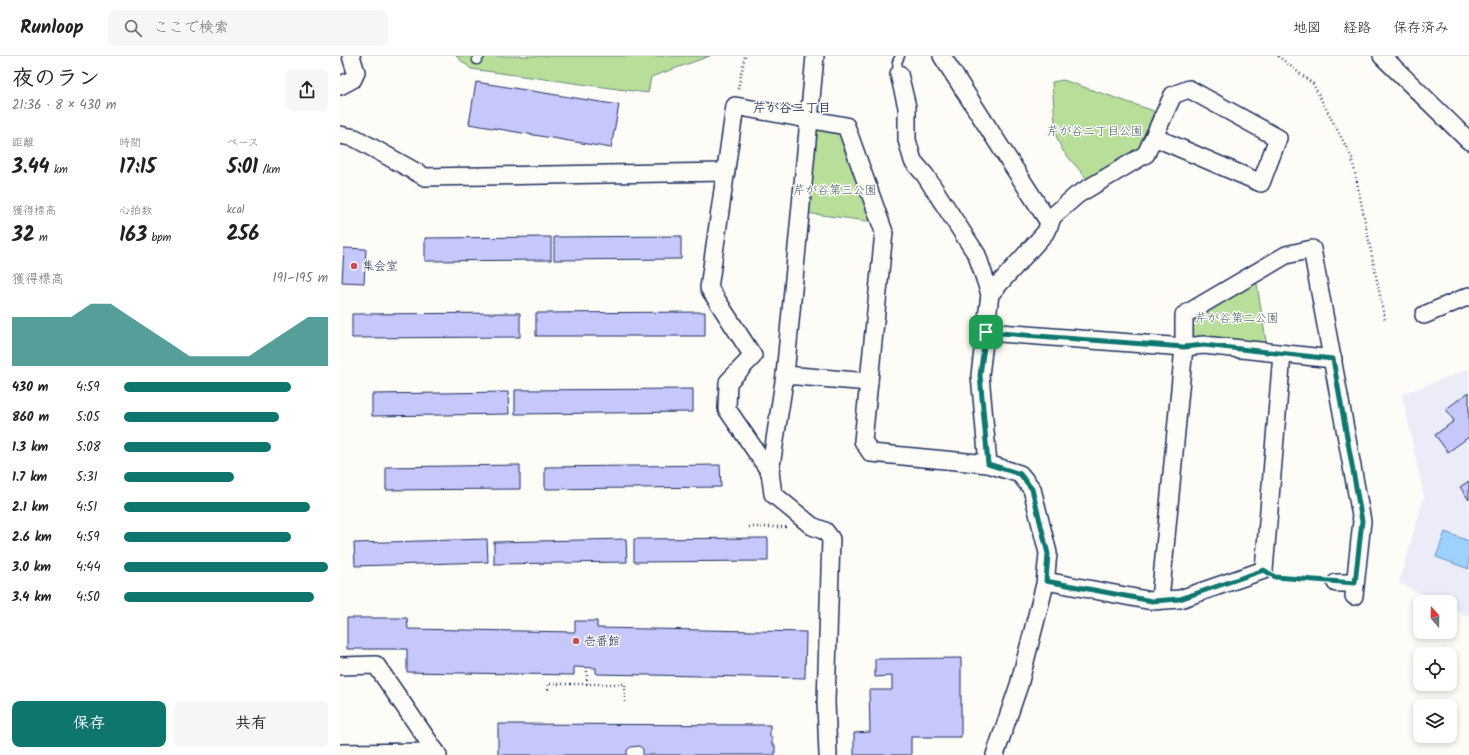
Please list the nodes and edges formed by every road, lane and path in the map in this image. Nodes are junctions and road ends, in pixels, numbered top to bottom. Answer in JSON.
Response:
{"nodes":[{"id":1,"x":351,"y":56,"type":"edge"},
{"id":2,"x":745,"y":56,"type":"edge"},
{"id":3,"x":816,"y":56,"type":"edge"},
{"id":4,"x":900,"y":56,"type":"edge"},
{"id":5,"x":942,"y":56,"type":"edge"},
{"id":6,"x":1278,"y":56,"type":"edge"},
{"id":7,"x":1392,"y":59,"type":"edge"},
{"id":8,"x":899,"y":74,"type":"joint"},
{"id":9,"x":340,"y":86,"type":"edge"},
{"id":10,"x":738,"y":92,"type":"dead end"},
{"id":11,"x":809,"y":119,"type":"junction"},
{"id":12,"x":340,"y":135,"type":"edge"},
{"id":13,"x":1154,"y":137,"type":"junction"},
{"id":14,"x":1469,"y":141,"type":"edge"},
{"id":15,"x":726,"y":172,"type":"junction"},
{"id":16,"x":1050,"y":224,"type":"junction"},
{"id":17,"x":990,"y":294,"type":"junction"},
{"id":18,"x":1469,"y":296,"type":"edge"},
{"id":19,"x":1424,"y":315,"type":"dead end"},
{"id":20,"x":1385,"y":320,"type":"dead end"},
{"id":21,"x":986,"y":332,"type":"junction"},
{"id":22,"x":1184,"y":347,"type":"junction"},
{"id":23,"x":1282,"y":354,"type":"junction"},
{"id":24,"x":1333,"y":359,"type":"junction"},
{"id":25,"x":784,"y":375,"type":"junction"},
{"id":26,"x":869,"y":382,"type":"junction"},
{"id":27,"x":988,"y":464,"type":"junction"},
{"id":28,"x":770,"y":472,"type":"junction"},
{"id":29,"x":749,"y":527,"type":"dead end"},
{"id":30,"x":787,"y":527,"type":"dead end"},
{"id":31,"x":1270,"y":574,"type":"junction"},
{"id":32,"x":1046,"y":581,"type":"junction"},
{"id":33,"x":1336,"y":583,"type":"joint"},
{"id":34,"x":1160,"y":600,"type":"junction"},
{"id":35,"x":340,"y":666,"type":"edge"},
{"id":36,"x":587,"y":668,"type":"dead end"},
{"id":37,"x":587,"y":684,"type":"junction"},
{"id":38,"x":548,"y":690,"type":"dead end"},
{"id":39,"x":625,"y":702,"type":"dead end"},
{"id":40,"x":340,"y":752,"type":"edge"},
{"id":41,"x":437,"y":754,"type":"edge"},
{"id":42,"x":828,"y":755,"type":"edge"},
{"id":43,"x":995,"y":755,"type":"edge"}],
"edges":[{"from":1,"to":9,"type":"street"},
{"from":2,"to":10,"type":"path"},
{"from":3,"to":11,"type":"street"},
{"from":4,"to":8,"type":"lane"},
{"from":5,"to":16,"type":"street"},
{"from":6,"to":20,"type":"path"},
{"from":7,"to":14,"type":"street"},
{"from":8,"to":17,"type":"street"},
{"from":11,"to":15,"type":"street"},
{"from":11,"to":25,"type":"street"},
{"from":11,"to":26,"type":"street"},
{"from":12,"to":15,"type":"street"},
{"from":13,"to":13,"type":"street"},
{"from":13,"to":16,"type":"street"},
{"from":15,"to":28,"type":"street"},
{"from":16,"to":17,"type":"street"},
{"from":17,"to":21,"type":"street"},
{"from":18,"to":19,"type":"street"},
{"from":21,"to":22,"type":"street"},
{"from":21,"to":27,"type":"street"},
{"from":22,"to":23,"type":"street"},
{"from":22,"to":24,"type":"street"},
{"from":22,"to":34,"type":"street"},
{"from":23,"to":24,"type":"street"},
{"from":23,"to":31,"type":"street"},
{"from":24,"to":33,"type":"street"},
{"from":25,"to":26,"type":"street"},
{"from":25,"to":28,"type":"street"},
{"from":26,"to":27,"type":"street"},
{"from":27,"to":32,"type":"street"},
{"from":28,"to":42,"type":"street"},
{"from":29,"to":30,"type":"path"},
{"from":31,"to":33,"type":"path"},
{"from":31,"to":34,"type":"street"},
{"from":32,"to":34,"type":"street"},
{"from":32,"to":43,"type":"street"},
{"from":35,"to":41,"type":"street"},
{"from":36,"to":37,"type":"path"},
{"from":37,"to":38,"type":"path"},
{"from":37,"to":39,"type":"path"},
{"from":40,"to":41,"type":"street"}]}
